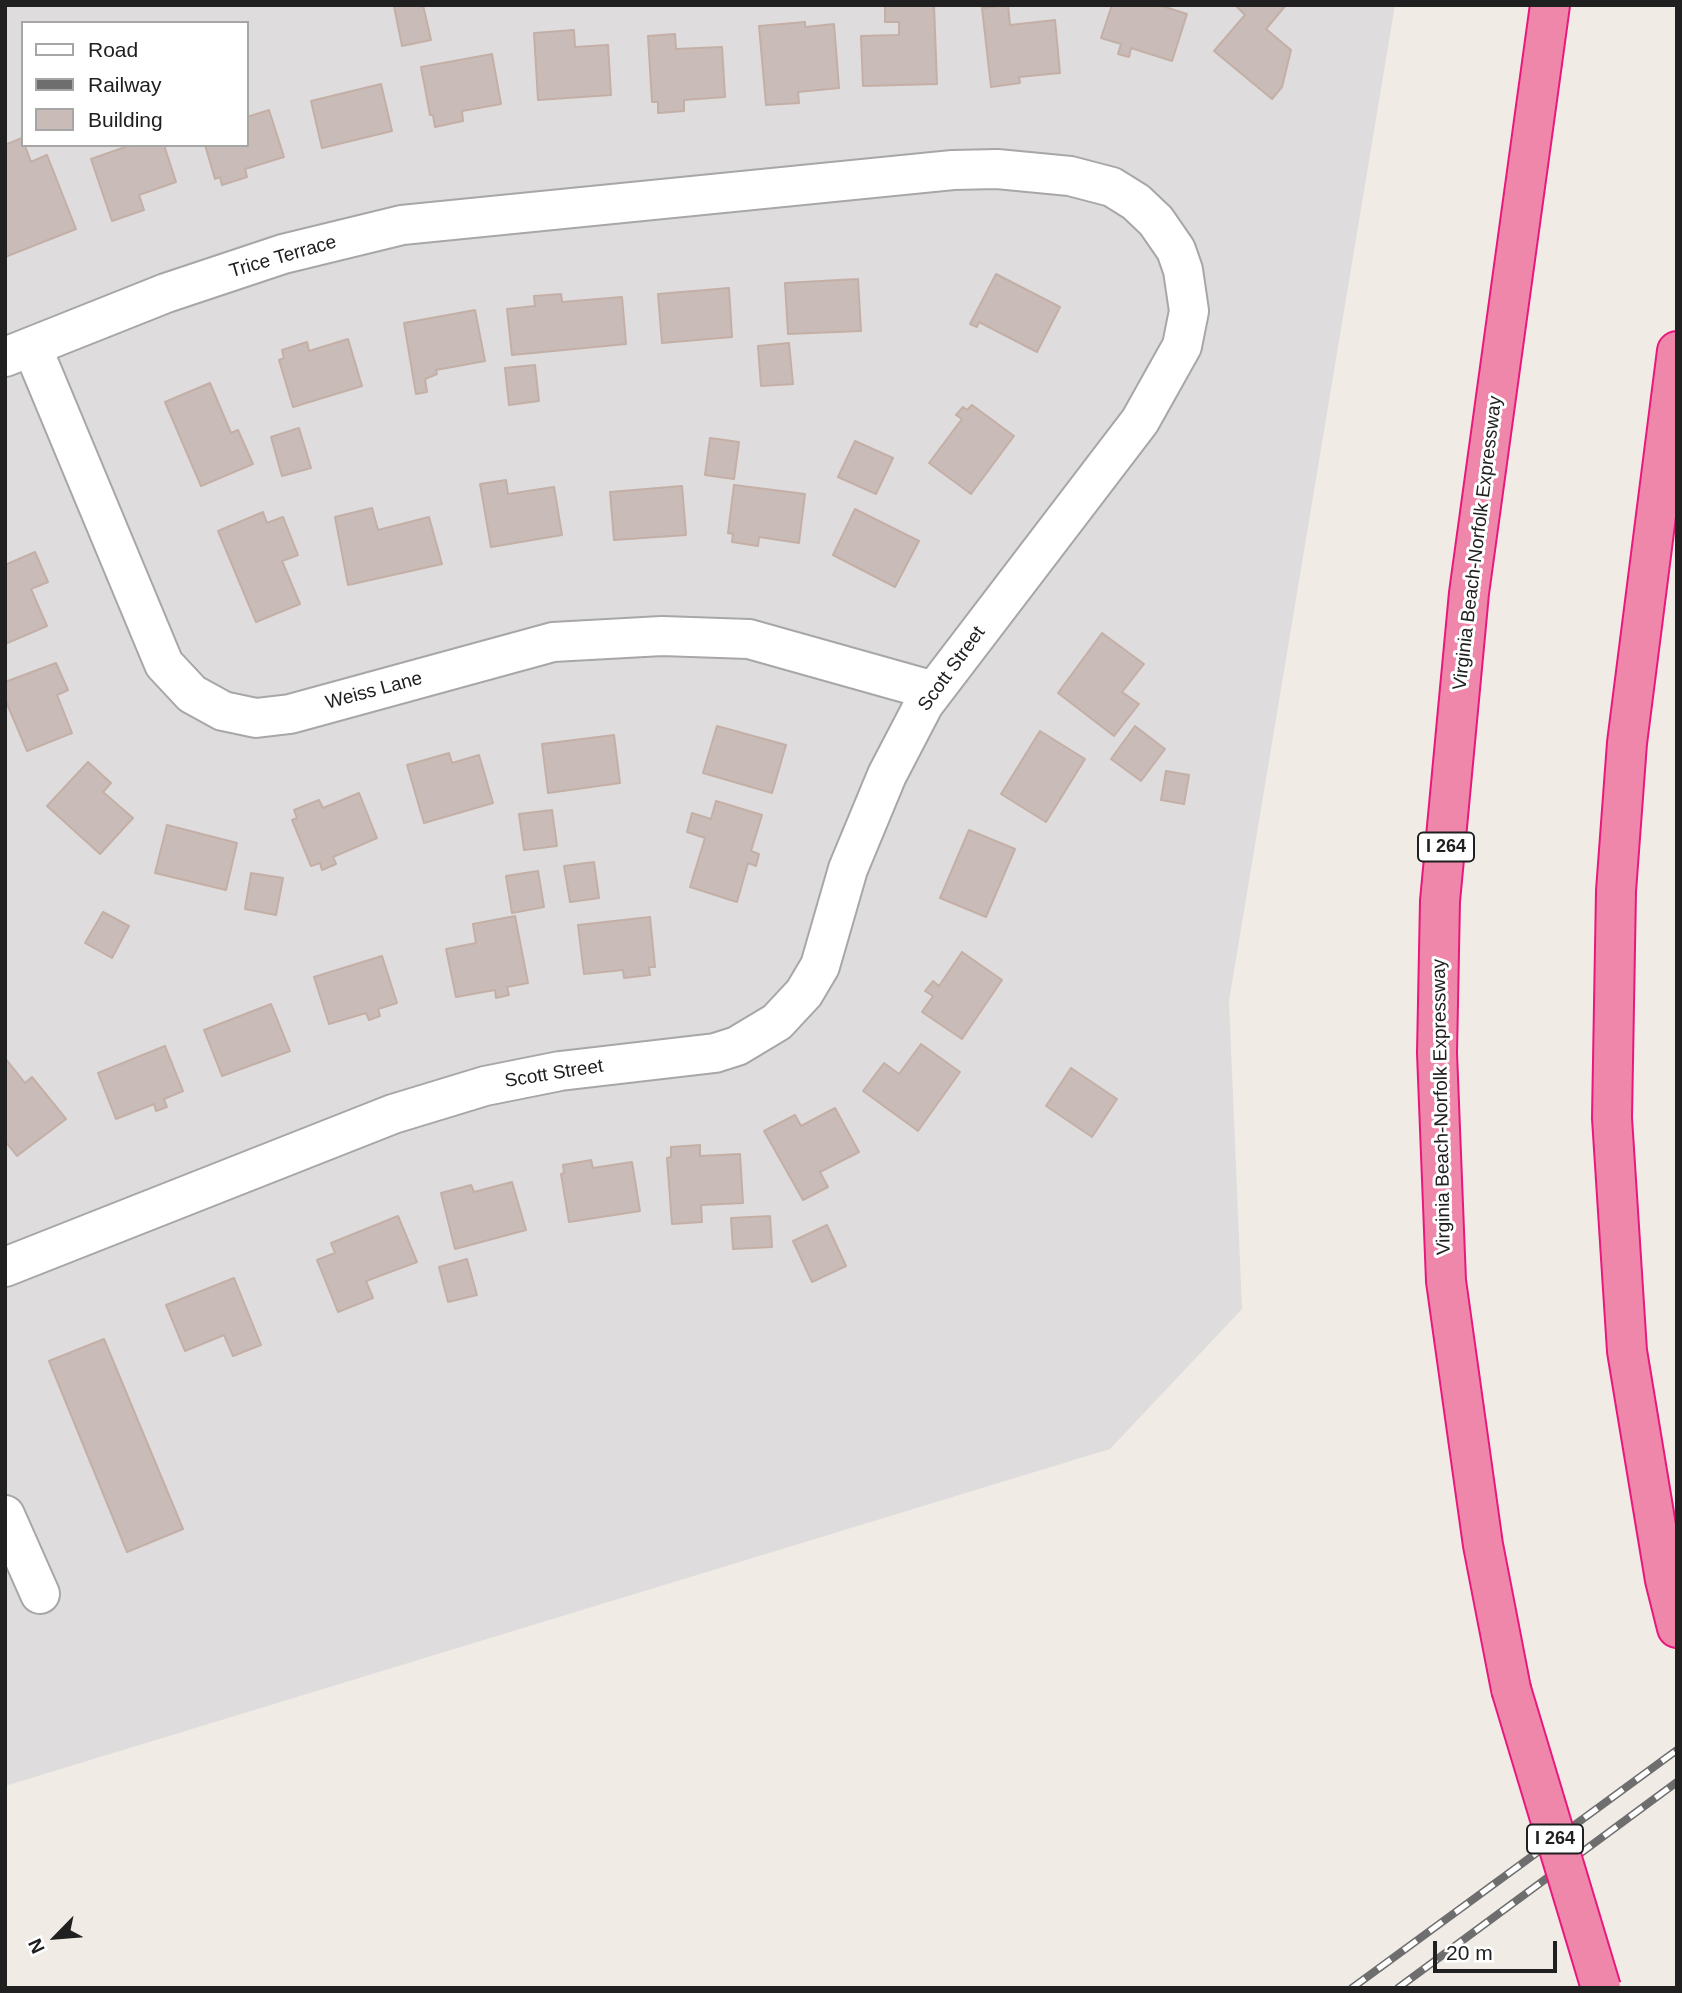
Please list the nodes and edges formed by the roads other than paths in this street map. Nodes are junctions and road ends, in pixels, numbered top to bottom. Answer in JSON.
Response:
{"nodes":[{"id":1,"x":1550,"y":5,"type":"edge"},
{"id":2,"x":573,"y":208,"type":"joint"},
{"id":3,"x":1677,"y":351,"type":"edge"},
{"id":4,"x":19,"y":352,"type":"edge"},
{"id":5,"x":934,"y":691,"type":"junction"},
{"id":6,"x":5,"y":1267,"type":"edge"},
{"id":7,"x":5,"y":1515,"type":"edge"},
{"id":8,"x":40,"y":1594,"type":"dead end"},
{"id":9,"x":1677,"y":1628,"type":"edge"},
{"id":10,"x":1601,"y":1988,"type":"edge"}],
"edges":[{"from":1,"to":10,"type":"highway","name":"Virginia Beach-Norfolk Expressway","number":"I 264","bridge":true},
{"from":2,"to":4,"type":"street","name":"Trice Terrace"},
{"from":2,"to":5,"type":"street","name":"Scott Street"},
{"from":3,"to":9,"type":"highway"},
{"from":4,"to":5,"type":"street","name":"Weiss Lane"},
{"from":5,"to":6,"type":"street","name":"Scott Street"},
{"from":7,"to":8,"type":"street"}]}
